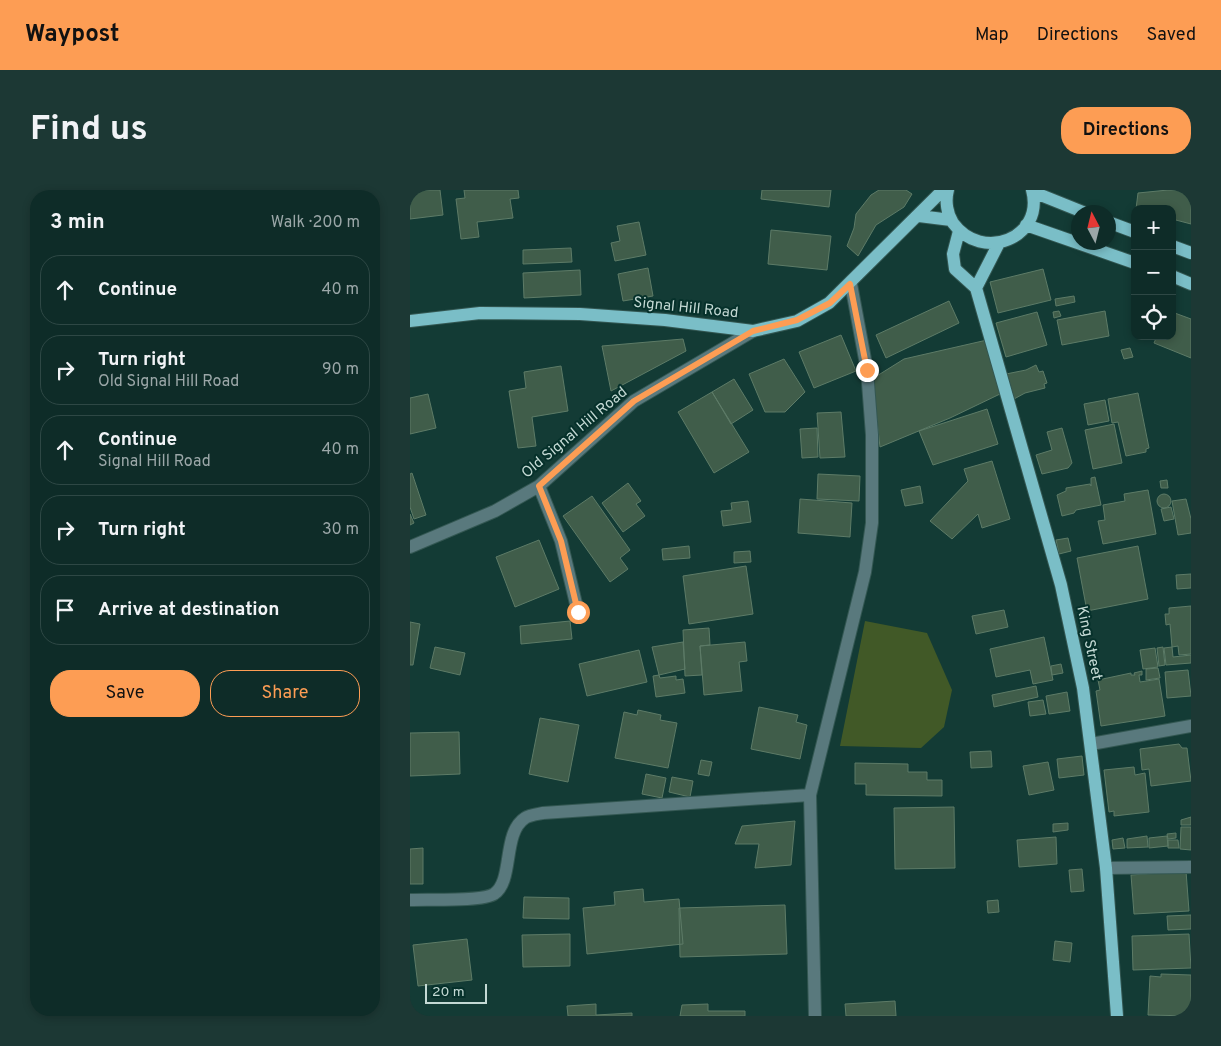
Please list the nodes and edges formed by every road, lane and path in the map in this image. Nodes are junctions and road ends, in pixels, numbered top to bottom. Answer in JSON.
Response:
{"nodes":[{"id":1,"x":943,"y":190,"type":"edge"},
{"id":2,"x":948,"y":190,"type":"edge"},
{"id":3,"x":1032,"y":191,"type":"edge"},
{"id":4,"x":1071,"y":207,"type":"edge"},
{"id":5,"x":919,"y":216,"type":"junction"},
{"id":6,"x":951,"y":220,"type":"junction"},
{"id":7,"x":1026,"y":225,"type":"junction"},
{"id":8,"x":1116,"y":225,"type":"edge"},
{"id":9,"x":959,"y":231,"type":"junction"},
{"id":10,"x":1131,"y":231,"type":"edge"},
{"id":11,"x":999,"y":243,"type":"junction"},
{"id":12,"x":1176,"y":247,"type":"edge"},
{"id":13,"x":1191,"y":253,"type":"edge"},
{"id":14,"x":1131,"y":261,"type":"edge"},
{"id":15,"x":1176,"y":278,"type":"edge"},
{"id":16,"x":850,"y":284,"type":"junction"},
{"id":17,"x":1191,"y":284,"type":"edge"},
{"id":18,"x":976,"y":288,"type":"junction"},
{"id":19,"x":410,"y":321,"type":"edge"},
{"id":20,"x":753,"y":331,"type":"junction"},
{"id":21,"x":539,"y":486,"type":"junction"},
{"id":22,"x":410,"y":547,"type":"edge"},
{"id":23,"x":578,"y":612,"type":"dead end"},
{"id":24,"x":1191,"y":726,"type":"edge"},
{"id":25,"x":1091,"y":744,"type":"junction"},
{"id":26,"x":810,"y":796,"type":"junction"},
{"id":27,"x":1191,"y":867,"type":"edge"},
{"id":28,"x":1106,"y":868,"type":"junction"},
{"id":29,"x":410,"y":900,"type":"edge"},
{"id":30,"x":815,"y":1016,"type":"edge"},
{"id":31,"x":1117,"y":1016,"type":"edge"}],
"edges":[{"from":1,"to":5,"type":"main road","name":"Signal Hill Road"},
{"from":2,"to":6,"type":"main road"},
{"from":3,"to":4,"type":"main road"},
{"from":3,"to":7,"type":"main road"},
{"from":5,"to":6,"type":"main road"},
{"from":5,"to":16,"type":"main road","name":"Signal Hill Road"},
{"from":6,"to":9,"type":"main road"},
{"from":7,"to":11,"type":"main road"},
{"from":7,"to":14,"type":"main road"},
{"from":8,"to":10,"type":"main road"},
{"from":9,"to":11,"type":"main road"},
{"from":9,"to":18,"type":"main road"},
{"from":11,"to":18,"type":"main road"},
{"from":12,"to":13,"type":"main road"},
{"from":15,"to":17,"type":"main road"},
{"from":16,"to":20,"type":"main road","name":"Signal Hill Road"},
{"from":16,"to":26,"type":"street"},
{"from":18,"to":25,"type":"main road","name":"King Street"},
{"from":19,"to":20,"type":"main road","name":"Signal Hill Road"},
{"from":20,"to":21,"type":"street","name":"Old Signal Hill Road"},
{"from":21,"to":22,"type":"street","name":"Old Signal Hill Road"},
{"from":21,"to":23,"type":"street"},
{"from":24,"to":25,"type":"street"},
{"from":25,"to":28,"type":"main road","name":"King Street"},
{"from":26,"to":29,"type":"street"},
{"from":26,"to":30,"type":"street"},
{"from":27,"to":28,"type":"street"},
{"from":28,"to":31,"type":"main road","name":"King Street"}]}
